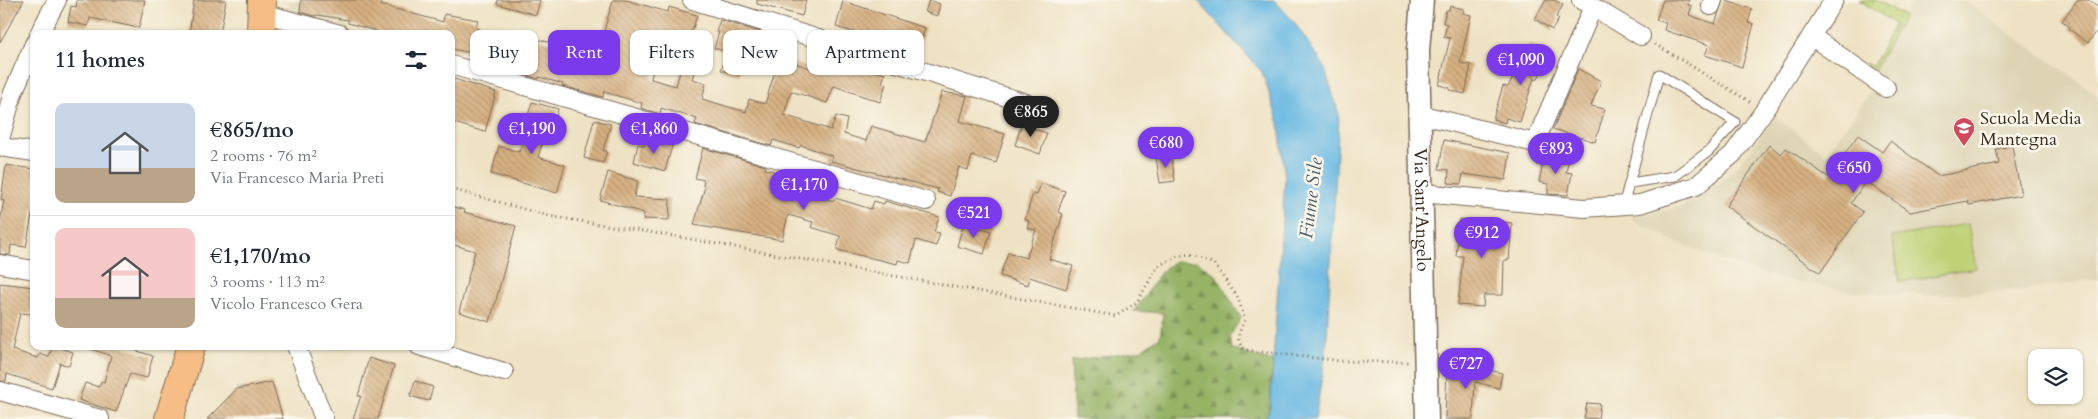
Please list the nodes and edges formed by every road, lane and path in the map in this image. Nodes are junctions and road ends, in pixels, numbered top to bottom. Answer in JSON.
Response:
{"nodes":[{"id":1,"x":57,"y":0,"type":"edge"},
{"id":2,"x":692,"y":0,"type":"edge"},
{"id":3,"x":1422,"y":0,"type":"edge"},
{"id":4,"x":1587,"y":4,"type":"edge"},
{"id":5,"x":1832,"y":4,"type":"edge"},
{"id":6,"x":262,"y":16,"type":"edge"},
{"id":7,"x":40,"y":30,"type":"edge"},
{"id":8,"x":323,"y":30,"type":"edge"},
{"id":9,"x":1641,"y":36,"type":"joint"},
{"id":10,"x":1810,"y":36,"type":"junction"},
{"id":11,"x":30,"y":52,"type":"edge"},
{"id":12,"x":455,"y":66,"type":"edge"},
{"id":13,"x":1886,"y":88,"type":"dead end"},
{"id":14,"x":7,"y":99,"type":"edge"},
{"id":15,"x":1026,"y":103,"type":"dead end"},
{"id":16,"x":1764,"y":110,"type":"junction"},
{"id":17,"x":1419,"y":114,"type":"junction"},
{"id":18,"x":0,"y":139,"type":"edge"},
{"id":19,"x":0,"y":147,"type":"edge"},
{"id":20,"x":30,"y":151,"type":"edge"},
{"id":21,"x":1630,"y":183,"type":"junction"},
{"id":22,"x":455,"y":189,"type":"edge"},
{"id":23,"x":1422,"y":193,"type":"junction"},
{"id":24,"x":926,"y":201,"type":"dead end"},
{"id":25,"x":1624,"y":206,"type":"junction"},
{"id":26,"x":0,"y":264,"type":"edge"},
{"id":27,"x":30,"y":269,"type":"edge"},
{"id":28,"x":190,"y":350,"type":"edge"},
{"id":29,"x":298,"y":350,"type":"edge"},
{"id":30,"x":432,"y":350,"type":"edge"},
{"id":31,"x":1426,"y":362,"type":"junction"},
{"id":32,"x":504,"y":372,"type":"dead end"},
{"id":33,"x":0,"y":392,"type":"edge"},
{"id":34,"x":100,"y":419,"type":"edge"},
{"id":35,"x":169,"y":419,"type":"edge"},
{"id":36,"x":324,"y":419,"type":"edge"},
{"id":37,"x":1427,"y":419,"type":"edge"}],
"edges":[{"from":1,"to":7,"type":"street"},
{"from":2,"to":15,"type":"street"},
{"from":3,"to":17,"type":"street","name":"Via Sant'Angelo"},
{"from":4,"to":9,"type":"street"},
{"from":4,"to":17,"type":"street"},
{"from":5,"to":10,"type":"street"},
{"from":6,"to":8,"type":"street"},
{"from":9,"to":16,"type":"path"},
{"from":10,"to":13,"type":"street"},
{"from":10,"to":16,"type":"street"},
{"from":11,"to":14,"type":"street"},
{"from":12,"to":24,"type":"street"},
{"from":14,"to":18,"type":"street"},
{"from":16,"to":25,"type":"street"},
{"from":17,"to":23,"type":"street","name":"Via Sant'Angelo"},
{"from":19,"to":20,"type":"street"},
{"from":21,"to":21,"type":"lane"},
{"from":21,"to":25,"type":"lane"},
{"from":22,"to":31,"type":"path"},
{"from":23,"to":25,"type":"street"},
{"from":23,"to":31,"type":"street","name":"Via Sant'Angelo"},
{"from":26,"to":27,"type":"street"},
{"from":28,"to":35,"type":"main road"},
{"from":29,"to":36,"type":"street"},
{"from":30,"to":32,"type":"street"},
{"from":31,"to":37,"type":"street","name":"Via Sant'Angelo"},
{"from":33,"to":34,"type":"street"}]}
